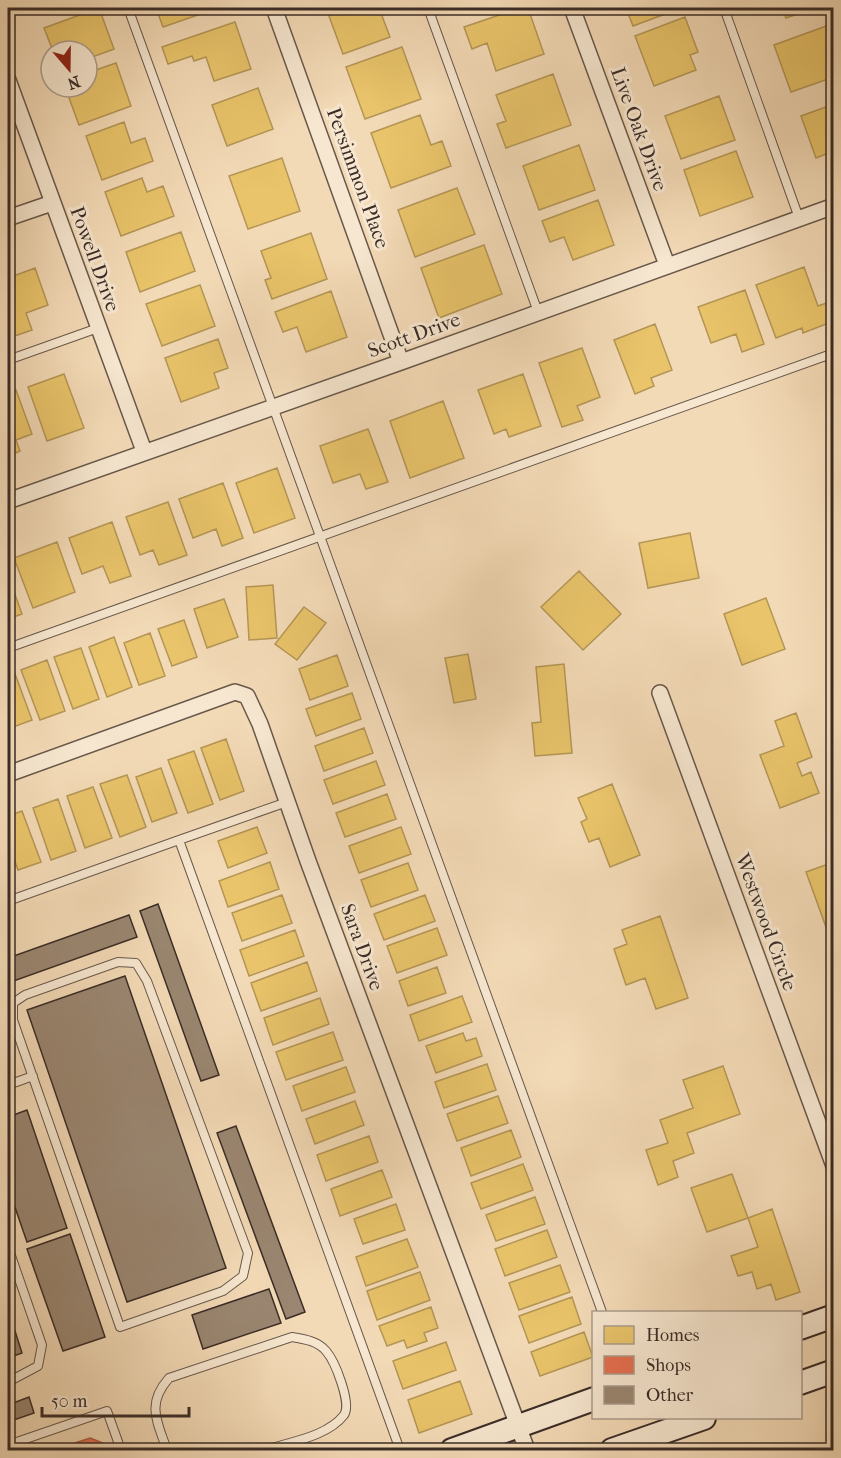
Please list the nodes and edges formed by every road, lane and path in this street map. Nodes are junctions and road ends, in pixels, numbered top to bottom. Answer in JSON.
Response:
{"nodes":[{"id":1,"x":129,"y":8,"type":"edge"},
{"id":2,"x":274,"y":8,"type":"edge"},
{"id":3,"x":428,"y":8,"type":"edge"},
{"id":4,"x":572,"y":8,"type":"edge"},
{"id":5,"x":724,"y":8,"type":"edge"},
{"id":6,"x":8,"y":80,"type":"edge"},
{"id":7,"x":52,"y":203,"type":"junction"},
{"id":8,"x":834,"y":206,"type":"edge"},
{"id":9,"x":8,"y":218,"type":"edge"},
{"id":10,"x":800,"y":218,"type":"junction"},
{"id":11,"x":667,"y":265,"type":"junction"},
{"id":12,"x":538,"y":312,"type":"junction"},
{"id":13,"x":98,"y":328,"type":"junction"},
{"id":14,"x":831,"y":354,"type":"edge"},
{"id":15,"x":8,"y":360,"type":"edge"},
{"id":16,"x":401,"y":362,"type":"junction"},
{"id":17,"x":834,"y":371,"type":"edge"},
{"id":18,"x":274,"y":407,"type":"junction"},
{"id":19,"x":144,"y":451,"type":"junction"},
{"id":20,"x":8,"y":501,"type":"edge"},
{"id":21,"x":321,"y":537,"type":"junction"},
{"id":22,"x":8,"y":648,"type":"edge"},
{"id":23,"x":660,"y":693,"type":"dead end"},
{"id":24,"x":8,"y":774,"type":"edge"},
{"id":25,"x":287,"y":802,"type":"junction"},
{"id":26,"x":179,"y":840,"type":"junction"},
{"id":27,"x":8,"y":901,"type":"edge"},
{"id":28,"x":33,"y":1076,"type":"junction"},
{"id":29,"x":8,"y":1085,"type":"edge"},
{"id":30,"x":834,"y":1166,"type":"edge"},
{"id":31,"x":8,"y":1247,"type":"edge"},
{"id":32,"x":602,"y":1311,"type":"edge"},
{"id":33,"x":834,"y":1316,"type":"edge"},
{"id":34,"x":802,"y":1328,"type":"edge"},
{"id":35,"x":834,"y":1371,"type":"edge"},
{"id":36,"x":8,"y":1382,"type":"edge"},
{"id":37,"x":802,"y":1383,"type":"edge"},
{"id":38,"x":592,"y":1401,"type":"edge"},
{"id":39,"x":701,"y":1419,"type":"edge"},
{"id":40,"x":518,"y":1426,"type":"junction"},
{"id":41,"x":291,"y":1442,"type":"junction"},
{"id":42,"x":8,"y":1445,"type":"edge"},
{"id":43,"x":485,"y":1445,"type":"edge"},
{"id":44,"x":121,"y":1450,"type":"edge"},
{"id":45,"x":167,"y":1450,"type":"edge"},
{"id":46,"x":265,"y":1450,"type":"edge"},
{"id":47,"x":294,"y":1450,"type":"edge"},
{"id":48,"x":400,"y":1450,"type":"edge"},
{"id":49,"x":452,"y":1450,"type":"edge"},
{"id":50,"x":527,"y":1450,"type":"edge"},
{"id":51,"x":612,"y":1450,"type":"edge"}],
"edges":[{"from":1,"to":18,"type":"lane"},
{"from":2,"to":16,"type":"street","name":"Persimmon Place"},
{"from":3,"to":12,"type":"lane"},
{"from":4,"to":11,"type":"street","name":"Live Oak Drive"},
{"from":5,"to":10,"type":"lane"},
{"from":6,"to":7,"type":"street","name":"Powell Drive"},
{"from":7,"to":9,"type":"street"},
{"from":7,"to":13,"type":"street","name":"Powell Drive"},
{"from":8,"to":10,"type":"street","name":"Scott Drive"},
{"from":10,"to":11,"type":"street","name":"Scott Drive"},
{"from":11,"to":12,"type":"street","name":"Scott Drive"},
{"from":12,"to":16,"type":"street","name":"Scott Drive"},
{"from":13,"to":15,"type":"lane"},
{"from":13,"to":19,"type":"street","name":"Powell Drive"},
{"from":14,"to":17,"type":"lane"},
{"from":14,"to":21,"type":"lane"},
{"from":16,"to":18,"type":"street","name":"Scott Drive"},
{"from":18,"to":19,"type":"street","name":"Scott Drive"},
{"from":18,"to":21,"type":"lane"},
{"from":19,"to":20,"type":"street","name":"Scott Drive"},
{"from":21,"to":22,"type":"lane"},
{"from":21,"to":32,"type":"lane"},
{"from":23,"to":30,"type":"street","name":"Westwood Circle"},
{"from":24,"to":25,"type":"street","name":"Sara Drive"},
{"from":25,"to":26,"type":"lane"},
{"from":25,"to":40,"type":"street","name":"Sara Drive"},
{"from":26,"to":27,"type":"lane"},
{"from":26,"to":48,"type":"lane"},
{"from":28,"to":28,"type":"lane"},
{"from":28,"to":29,"type":"lane"},
{"from":31,"to":36,"type":"lane"},
{"from":33,"to":34,"type":"main road"},
{"from":35,"to":37,"type":"main road"},
{"from":38,"to":40,"type":"main road"},
{"from":39,"to":51,"type":"main road"},
{"from":40,"to":43,"type":"main road"},
{"from":40,"to":50,"type":"street","name":"Sara Drive"},
{"from":41,"to":45,"type":"lane"},
{"from":41,"to":46,"type":"lane"},
{"from":41,"to":47,"type":"lane"},
{"from":42,"to":44,"type":"lane"},
{"from":43,"to":49,"type":"main road"}]}
